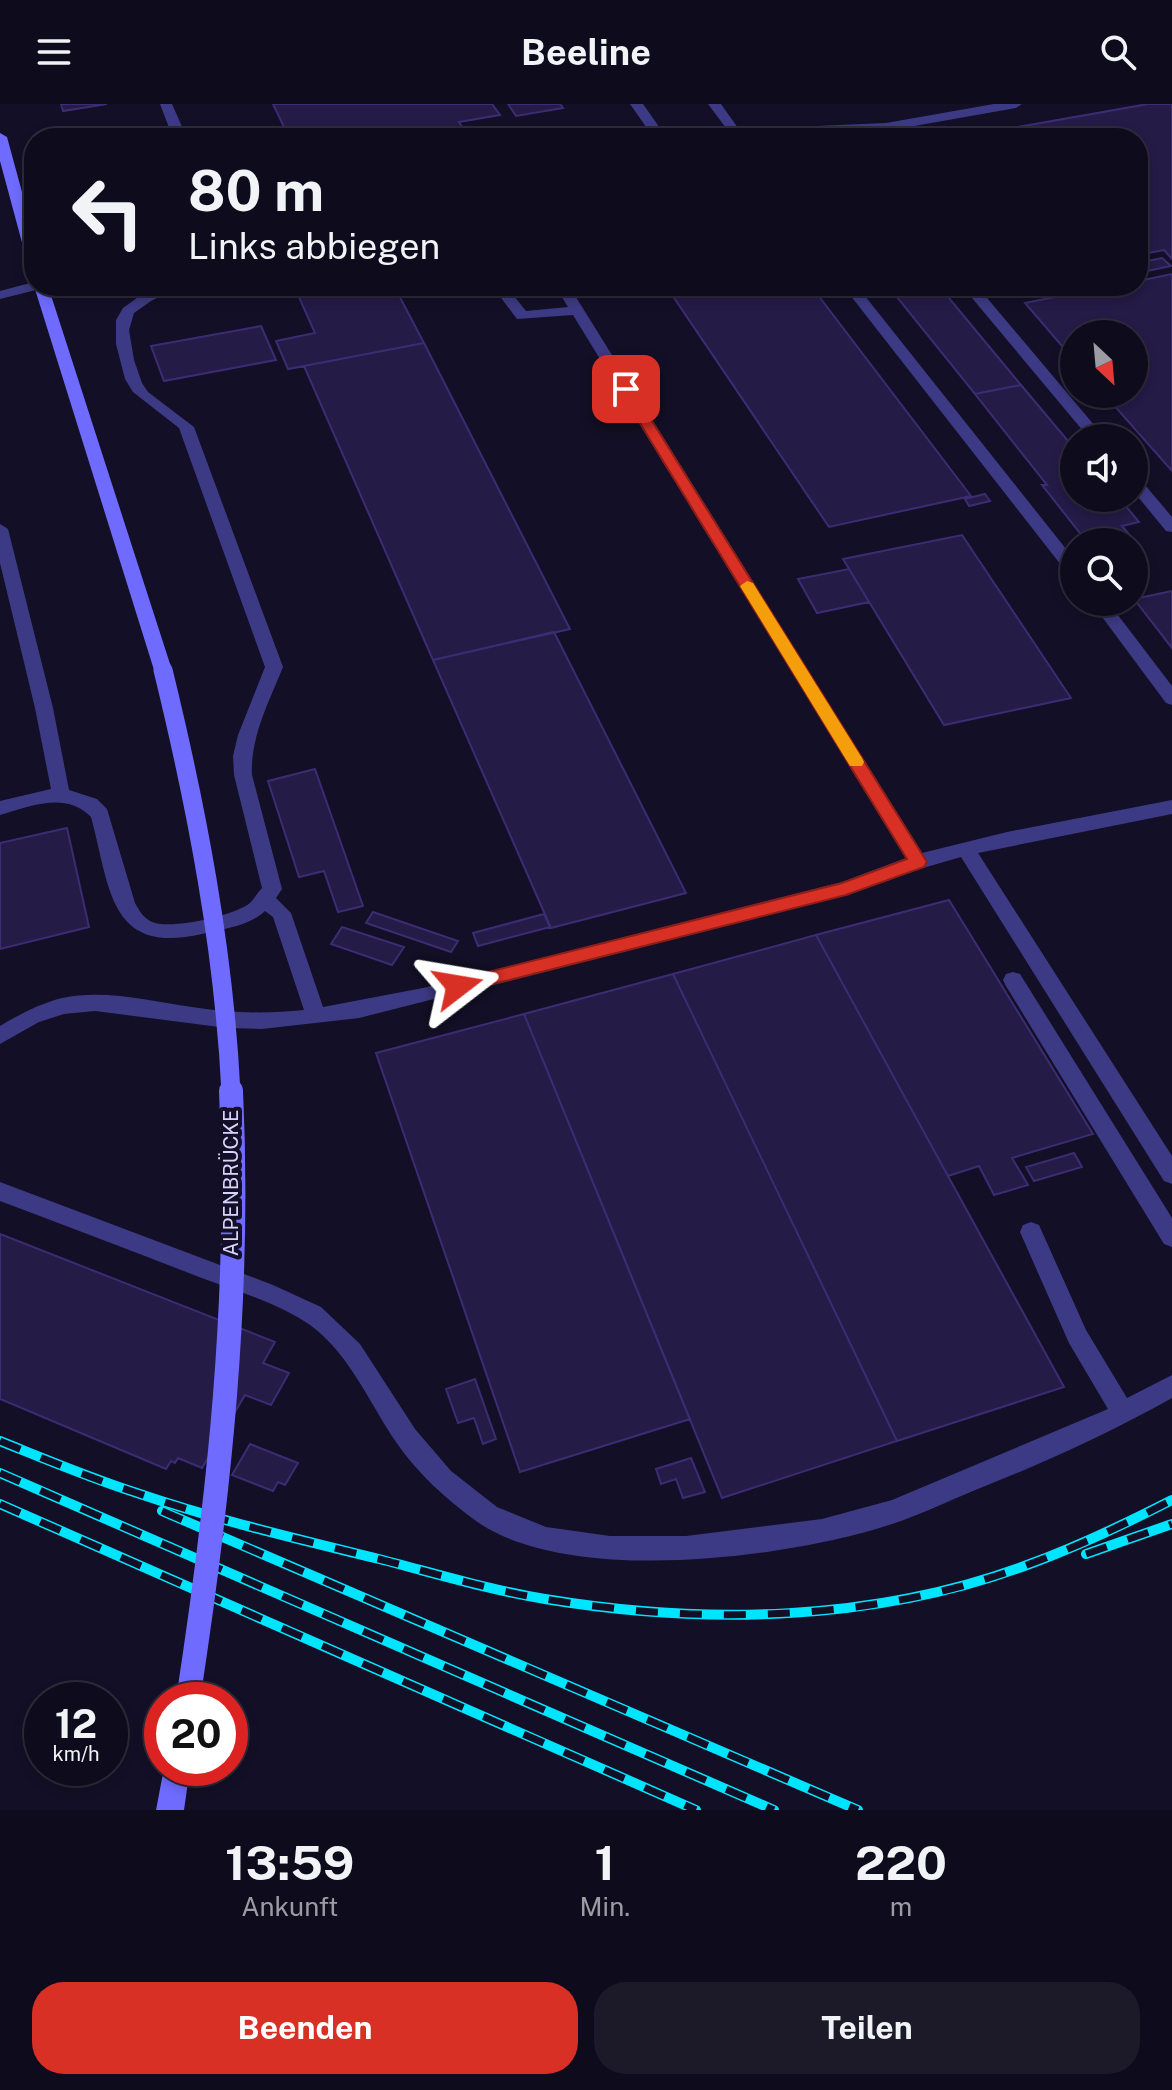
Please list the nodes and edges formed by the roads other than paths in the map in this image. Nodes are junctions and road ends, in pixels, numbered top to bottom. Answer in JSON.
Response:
{"nodes":[{"id":1,"x":166,"y":104,"type":"edge"},
{"id":2,"x":636,"y":104,"type":"edge"},
{"id":3,"x":714,"y":104,"type":"edge"},
{"id":4,"x":1016,"y":104,"type":"edge"},
{"id":5,"x":176,"y":128,"type":"edge"},
{"id":6,"x":654,"y":128,"type":"edge"},
{"id":7,"x":732,"y":128,"type":"edge"},
{"id":8,"x":877,"y":128,"type":"edge"},
{"id":9,"x":0,"y":137,"type":"edge"},
{"id":10,"x":24,"y":225,"type":"edge"},
{"id":11,"x":24,"y":289,"type":"edge"},
{"id":12,"x":0,"y":295,"type":"edge"},
{"id":13,"x":41,"y":296,"type":"edge"},
{"id":14,"x":154,"y":296,"type":"edge"},
{"id":15,"x":507,"y":296,"type":"edge"},
{"id":16,"x":568,"y":296,"type":"edge"},
{"id":17,"x":858,"y":296,"type":"edge"},
{"id":18,"x":977,"y":296,"type":"edge"},
{"id":19,"x":577,"y":310,"type":"junction"},
{"id":20,"x":1085,"y":424,"type":"edge"},
{"id":21,"x":1148,"y":499,"type":"edge"},
{"id":22,"x":1172,"y":527,"type":"edge"},
{"id":23,"x":0,"y":529,"type":"edge"},
{"id":24,"x":1060,"y":552,"type":"edge"},
{"id":25,"x":1110,"y":616,"type":"edge"},
{"id":26,"x":1172,"y":699,"type":"edge"},
{"id":27,"x":61,"y":795,"type":"junction"},
{"id":28,"x":1172,"y":807,"type":"edge"},
{"id":29,"x":0,"y":808,"type":"edge"},
{"id":30,"x":967,"y":850,"type":"junction"},
{"id":31,"x":918,"y":862,"type":"junction"},
{"id":32,"x":266,"y":901,"type":"junction"},
{"id":33,"x":1013,"y":980,"type":"dead end"},
{"id":34,"x":316,"y":1016,"type":"junction"},
{"id":35,"x":0,"y":1036,"type":"edge"},
{"id":36,"x":1172,"y":1175,"type":"edge"},
{"id":37,"x":0,"y":1191,"type":"edge"},
{"id":38,"x":1031,"y":1232,"type":"dead end"},
{"id":39,"x":1172,"y":1237,"type":"edge"},
{"id":40,"x":1172,"y":1386,"type":"edge"},
{"id":41,"x":1123,"y":1413,"type":"junction"},
{"id":42,"x":190,"y":1682,"type":"edge"},
{"id":43,"x":174,"y":1786,"type":"edge"},
{"id":44,"x":170,"y":1810,"type":"edge"}],
"edges":[{"from":1,"to":5,"type":"street"},
{"from":2,"to":6,"type":"street"},
{"from":3,"to":7,"type":"street"},
{"from":4,"to":8,"type":"street"},
{"from":9,"to":10,"type":"main road"},
{"from":11,"to":12,"type":"street"},
{"from":13,"to":42,"type":"main road","name":"ALPENBRÜCKE","bridge":true},
{"from":14,"to":32,"type":"street"},
{"from":15,"to":19,"type":"street"},
{"from":16,"to":19,"type":"street"},
{"from":17,"to":24,"type":"street"},
{"from":18,"to":20,"type":"street"},
{"from":19,"to":31,"type":"street"},
{"from":21,"to":22,"type":"street"},
{"from":23,"to":27,"type":"street"},
{"from":25,"to":26,"type":"street"},
{"from":27,"to":29,"type":"street"},
{"from":27,"to":32,"type":"street"},
{"from":28,"to":30,"type":"street"},
{"from":30,"to":31,"type":"street"},
{"from":30,"to":36,"type":"street"},
{"from":31,"to":34,"type":"street"},
{"from":32,"to":34,"type":"street"},
{"from":33,"to":39,"type":"street"},
{"from":34,"to":35,"type":"street"},
{"from":37,"to":41,"type":"street"},
{"from":38,"to":41,"type":"street"},
{"from":40,"to":41,"type":"street"},
{"from":43,"to":44,"type":"main road"}]}
